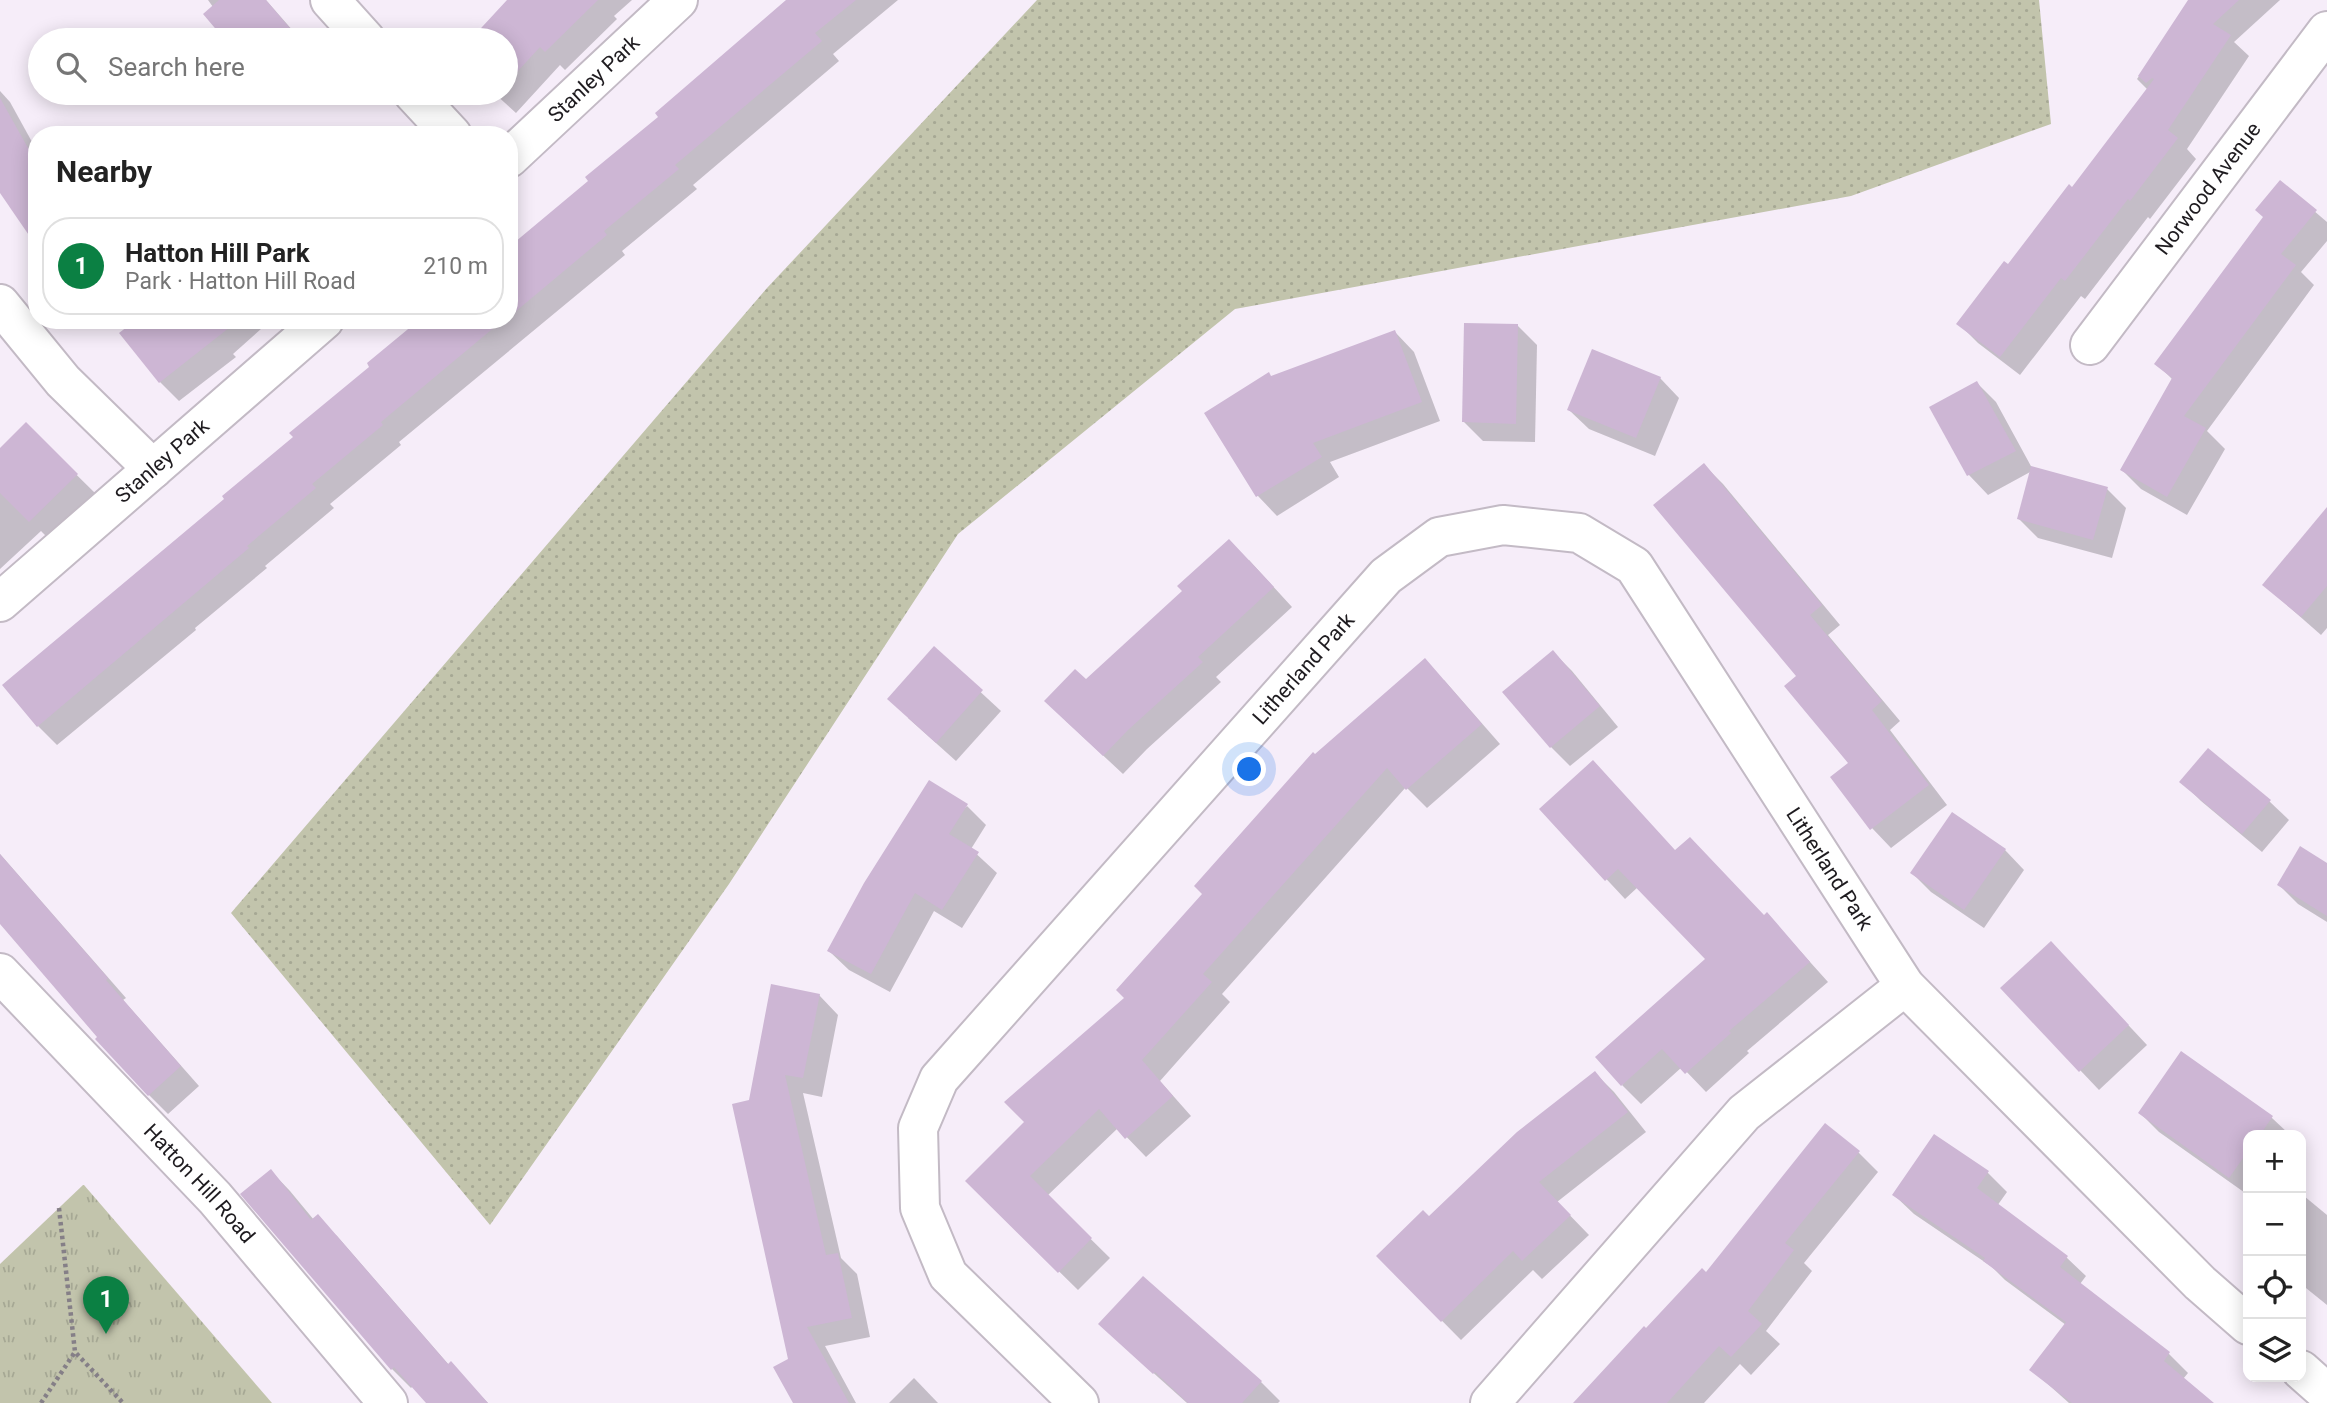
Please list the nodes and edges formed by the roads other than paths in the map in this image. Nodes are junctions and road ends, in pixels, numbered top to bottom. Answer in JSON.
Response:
{"nodes":[{"id":1,"x":330,"y":0,"type":"edge"},
{"id":2,"x":678,"y":0,"type":"edge"},
{"id":3,"x":355,"y":28,"type":"edge"},
{"id":4,"x":2327,"y":30,"type":"edge"},
{"id":5,"x":424,"y":105,"type":"edge"},
{"id":6,"x":444,"y":126,"type":"edge"},
{"id":7,"x":518,"y":150,"type":"edge"},
{"id":8,"x":0,"y":304,"type":"edge"},
{"id":9,"x":314,"y":329,"type":"edge"},
{"id":10,"x":2090,"y":345,"type":"dead end"},
{"id":11,"x":153,"y":469,"type":"junction"},
{"id":12,"x":0,"y":602,"type":"edge"},
{"id":13,"x":0,"y":973,"type":"edge"},
{"id":14,"x":1905,"y":986,"type":"junction"},
{"id":15,"x":2243,"y":1321,"type":"edge"},
{"id":16,"x":2306,"y":1374,"type":"edge"},
{"id":17,"x":2327,"y":1393,"type":"edge"},
{"id":18,"x":388,"y":1403,"type":"edge"},
{"id":19,"x":1079,"y":1403,"type":"edge"},
{"id":20,"x":1489,"y":1403,"type":"edge"}],
"edges":[{"from":1,"to":3,"type":"street"},
{"from":2,"to":7,"type":"street","name":"Stanley Park"},
{"from":4,"to":10,"type":"street","name":"Norwood Avenue"},
{"from":5,"to":6,"type":"street"},
{"from":8,"to":11,"type":"street"},
{"from":9,"to":11,"type":"street","name":"Stanley Park"},
{"from":11,"to":12,"type":"street","name":"Stanley Park"},
{"from":13,"to":18,"type":"street","name":"Hatton Hill Road"},
{"from":14,"to":15,"type":"street","name":"Litherland Park"},
{"from":14,"to":19,"type":"street","name":"Litherland Park"},
{"from":14,"to":20,"type":"street"},
{"from":16,"to":17,"type":"street"}]}
